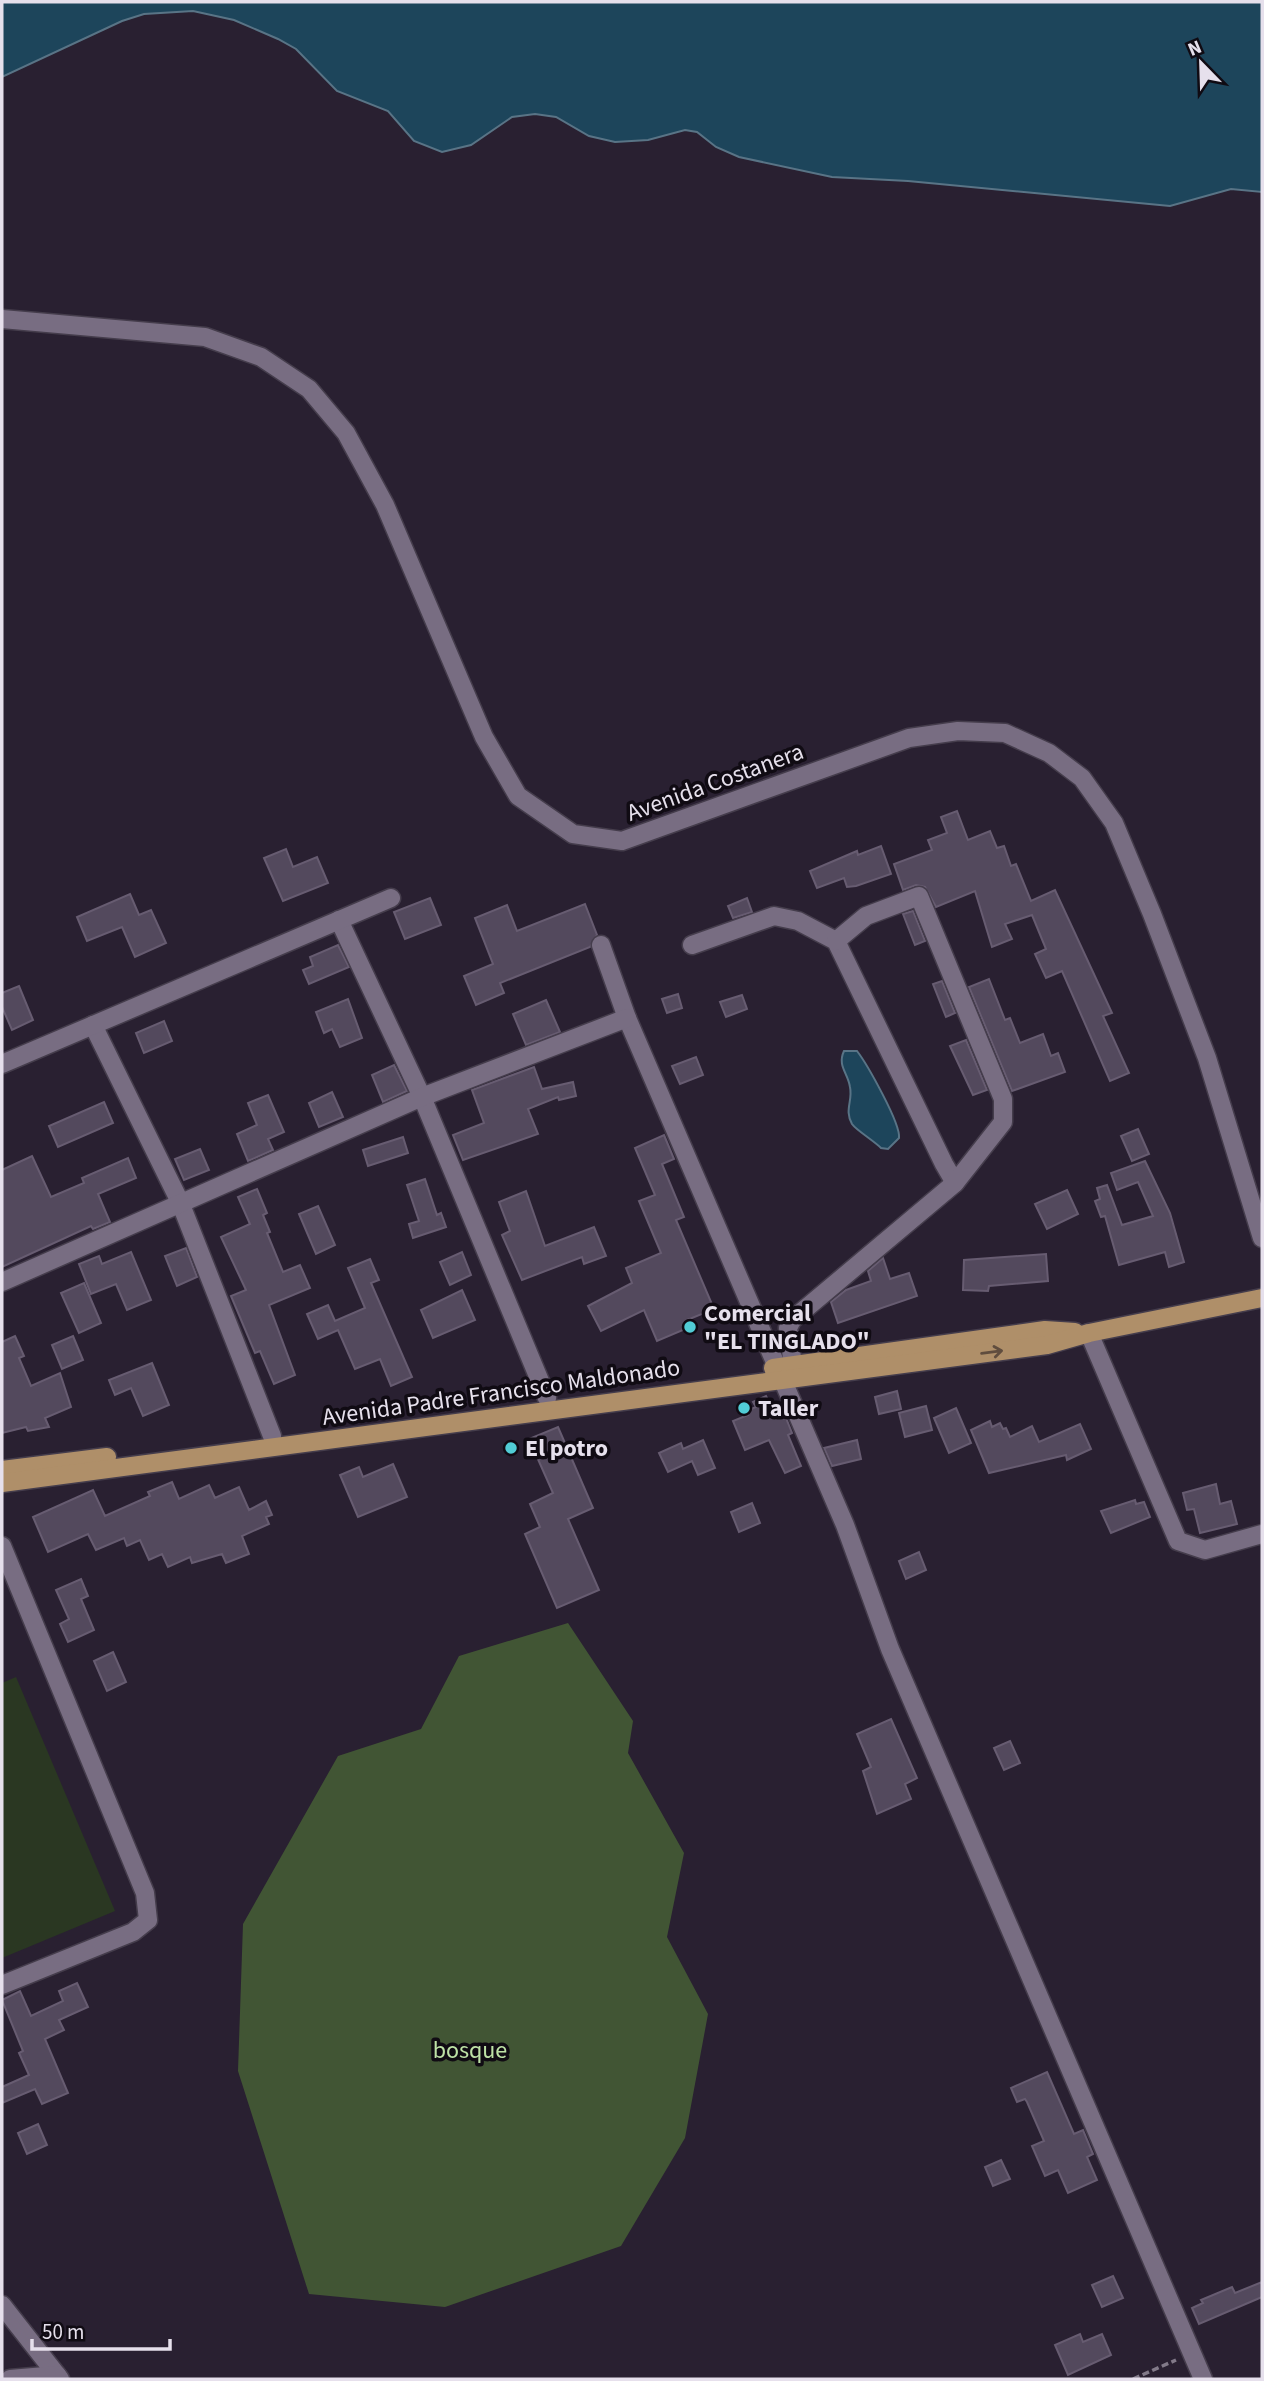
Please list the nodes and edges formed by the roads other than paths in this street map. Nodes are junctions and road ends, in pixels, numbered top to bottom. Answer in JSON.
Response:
{"nodes":[{"id":1,"x":2,"y":320,"type":"edge"},
{"id":2,"x":391,"y":898,"type":"dead end"},
{"id":3,"x":339,"y":920,"type":"junction"},
{"id":4,"x":836,"y":941,"type":"junction"},
{"id":5,"x":601,"y":945,"type":"dead end"},
{"id":6,"x":692,"y":945,"type":"dead end"},
{"id":7,"x":627,"y":1018,"type":"junction"},
{"id":8,"x":93,"y":1025,"type":"junction"},
{"id":9,"x":2,"y":1064,"type":"edge"},
{"id":10,"x":422,"y":1097,"type":"junction"},
{"id":11,"x":956,"y":1182,"type":"junction"},
{"id":12,"x":180,"y":1202,"type":"junction"},
{"id":13,"x":1262,"y":1238,"type":"edge"},
{"id":14,"x":2,"y":1282,"type":"edge"},
{"id":15,"x":1262,"y":1298,"type":"edge"},
{"id":16,"x":1089,"y":1333,"type":"junction"},
{"id":17,"x":784,"y":1370,"type":"junction"},
{"id":18,"x":547,"y":1398,"type":"junction"},
{"id":19,"x":272,"y":1436,"type":"junction"},
{"id":20,"x":2,"y":1470,"type":"edge"},
{"id":21,"x":2,"y":1483,"type":"edge"},
{"id":22,"x":1262,"y":1534,"type":"edge"},
{"id":23,"x":2,"y":1546,"type":"edge"},
{"id":24,"x":2,"y":1985,"type":"edge"},
{"id":25,"x":2,"y":2305,"type":"edge"},
{"id":26,"x":59,"y":2377,"type":"edge"},
{"id":27,"x":10,"y":2379,"type":"edge"},
{"id":28,"x":1203,"y":2379,"type":"edge"}],
"edges":[{"from":1,"to":13,"type":"street","name":"Avenida Costanera"},
{"from":2,"to":3,"type":"street"},
{"from":3,"to":8,"type":"street"},
{"from":3,"to":10,"type":"street"},
{"from":4,"to":6,"type":"street"},
{"from":4,"to":11,"type":"street"},
{"from":4,"to":11,"type":"street"},
{"from":5,"to":7,"type":"street"},
{"from":7,"to":10,"type":"street"},
{"from":7,"to":17,"type":"street"},
{"from":8,"to":9,"type":"street"},
{"from":8,"to":12,"type":"street"},
{"from":10,"to":12,"type":"street"},
{"from":10,"to":18,"type":"street"},
{"from":11,"to":17,"type":"street"},
{"from":12,"to":14,"type":"street"},
{"from":12,"to":19,"type":"street"},
{"from":15,"to":16,"type":"main road","name":"Avenida Padre Francisco Maldonado"},
{"from":16,"to":17,"type":"main road","name":"Avenida Padre Francisco Maldonado"},
{"from":16,"to":22,"type":"street"},
{"from":17,"to":18,"type":"main road","name":"Avenida Padre Francisco Maldonado"},
{"from":17,"to":21,"type":"main road","name":"Avenida Padre Francisco Maldonado"},
{"from":17,"to":28,"type":"street"},
{"from":18,"to":19,"type":"main road","name":"Avenida Padre Francisco Maldonado"},
{"from":19,"to":20,"type":"main road","name":"Avenida Padre Francisco Maldonado"},
{"from":23,"to":24,"type":"street"},
{"from":25,"to":26,"type":"street"},
{"from":26,"to":27,"type":"street"}]}
